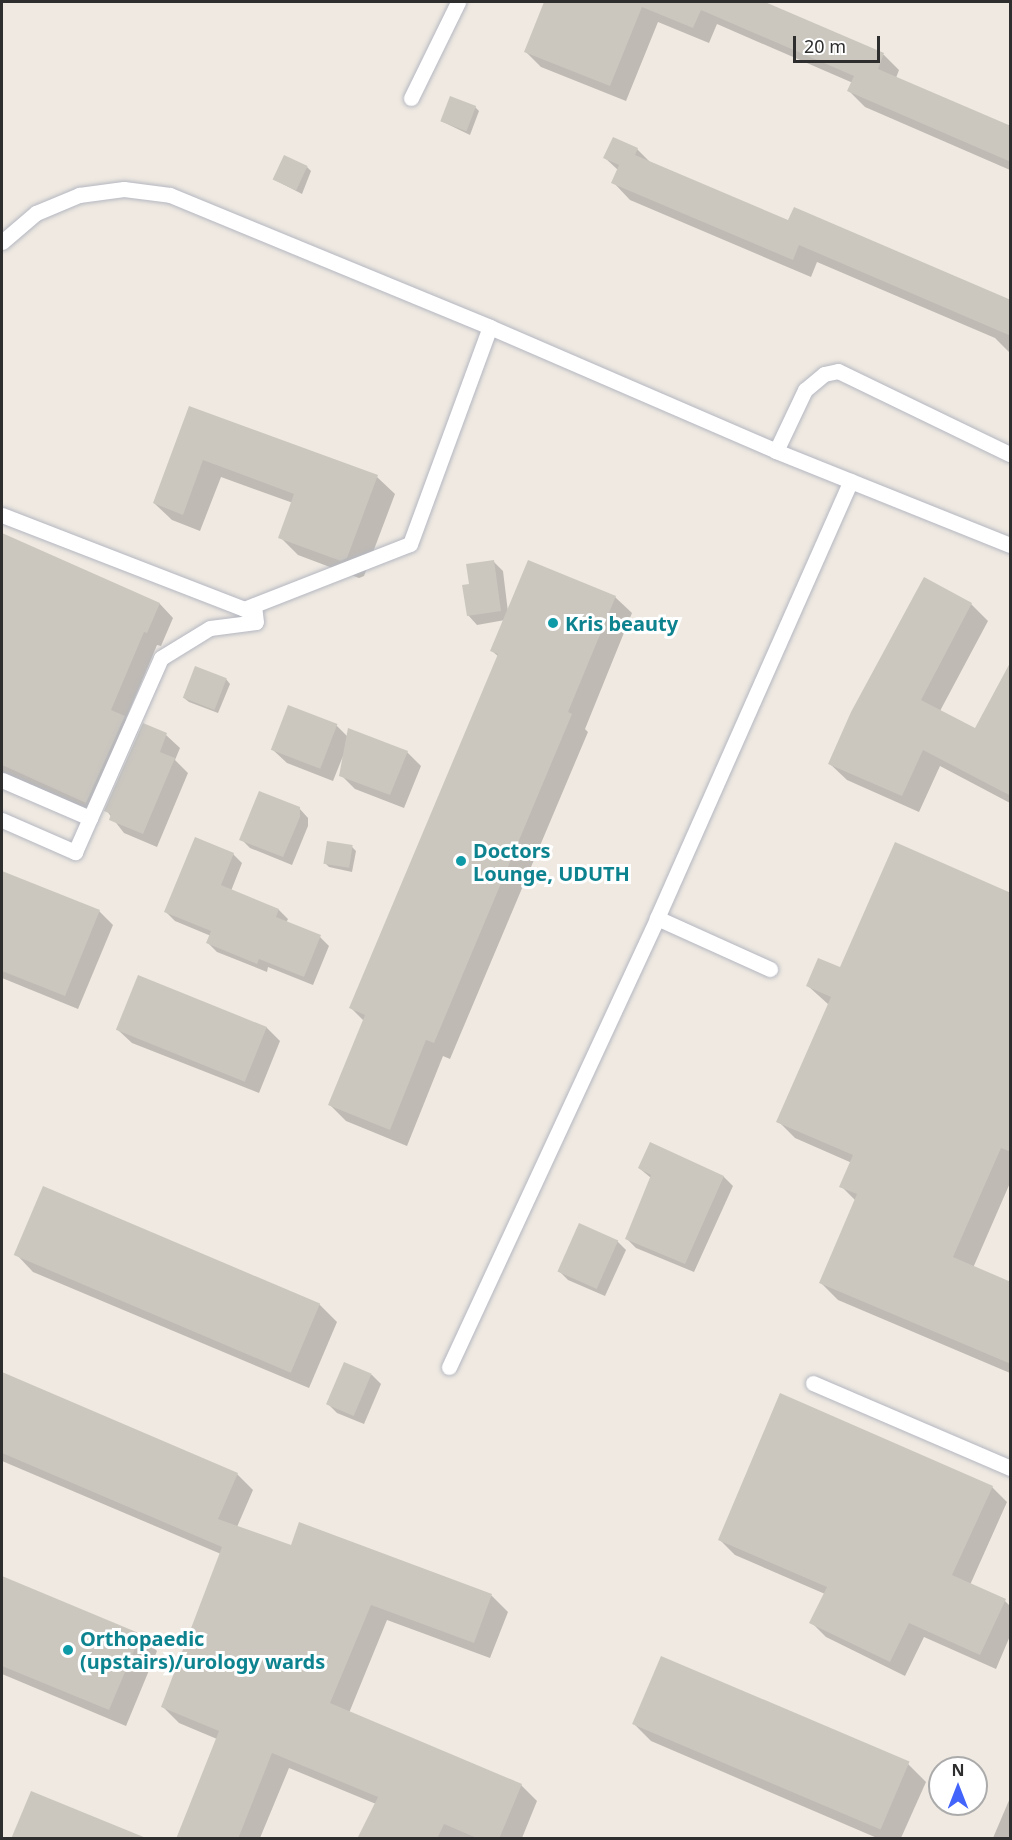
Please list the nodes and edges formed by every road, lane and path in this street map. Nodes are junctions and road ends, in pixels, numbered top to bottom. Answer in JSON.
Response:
{"nodes":[{"id":1,"x":458,"y":2,"type":"edge"},
{"id":2,"x":411,"y":98,"type":"dead end"},
{"id":3,"x":2,"y":242,"type":"edge"},
{"id":4,"x":490,"y":327,"type":"junction"},
{"id":5,"x":776,"y":451,"type":"junction"},
{"id":6,"x":1011,"y":454,"type":"edge"},
{"id":7,"x":851,"y":482,"type":"junction"},
{"id":8,"x":2,"y":515,"type":"edge"},
{"id":9,"x":1011,"y":545,"type":"edge"},
{"id":10,"x":254,"y":605,"type":"junction"},
{"id":11,"x":2,"y":780,"type":"edge"},
{"id":12,"x":90,"y":818,"type":"junction"},
{"id":13,"x":2,"y":820,"type":"edge"},
{"id":14,"x":657,"y":918,"type":"junction"},
{"id":15,"x":770,"y":969,"type":"dead end"},
{"id":16,"x":449,"y":1367,"type":"dead end"},
{"id":17,"x":813,"y":1383,"type":"dead end"},
{"id":18,"x":1011,"y":1468,"type":"edge"}],
"edges":[{"from":1,"to":2,"type":"lane"},
{"from":3,"to":4,"type":"lane"},
{"from":4,"to":5,"type":"lane"},
{"from":4,"to":10,"type":"lane"},
{"from":5,"to":6,"type":"lane"},
{"from":5,"to":7,"type":"lane"},
{"from":7,"to":9,"type":"lane"},
{"from":7,"to":14,"type":"lane"},
{"from":8,"to":10,"type":"lane"},
{"from":10,"to":12,"type":"lane"},
{"from":11,"to":12,"type":"lane"},
{"from":12,"to":13,"type":"lane"},
{"from":14,"to":15,"type":"lane"},
{"from":14,"to":16,"type":"lane"},
{"from":17,"to":18,"type":"lane"}]}
